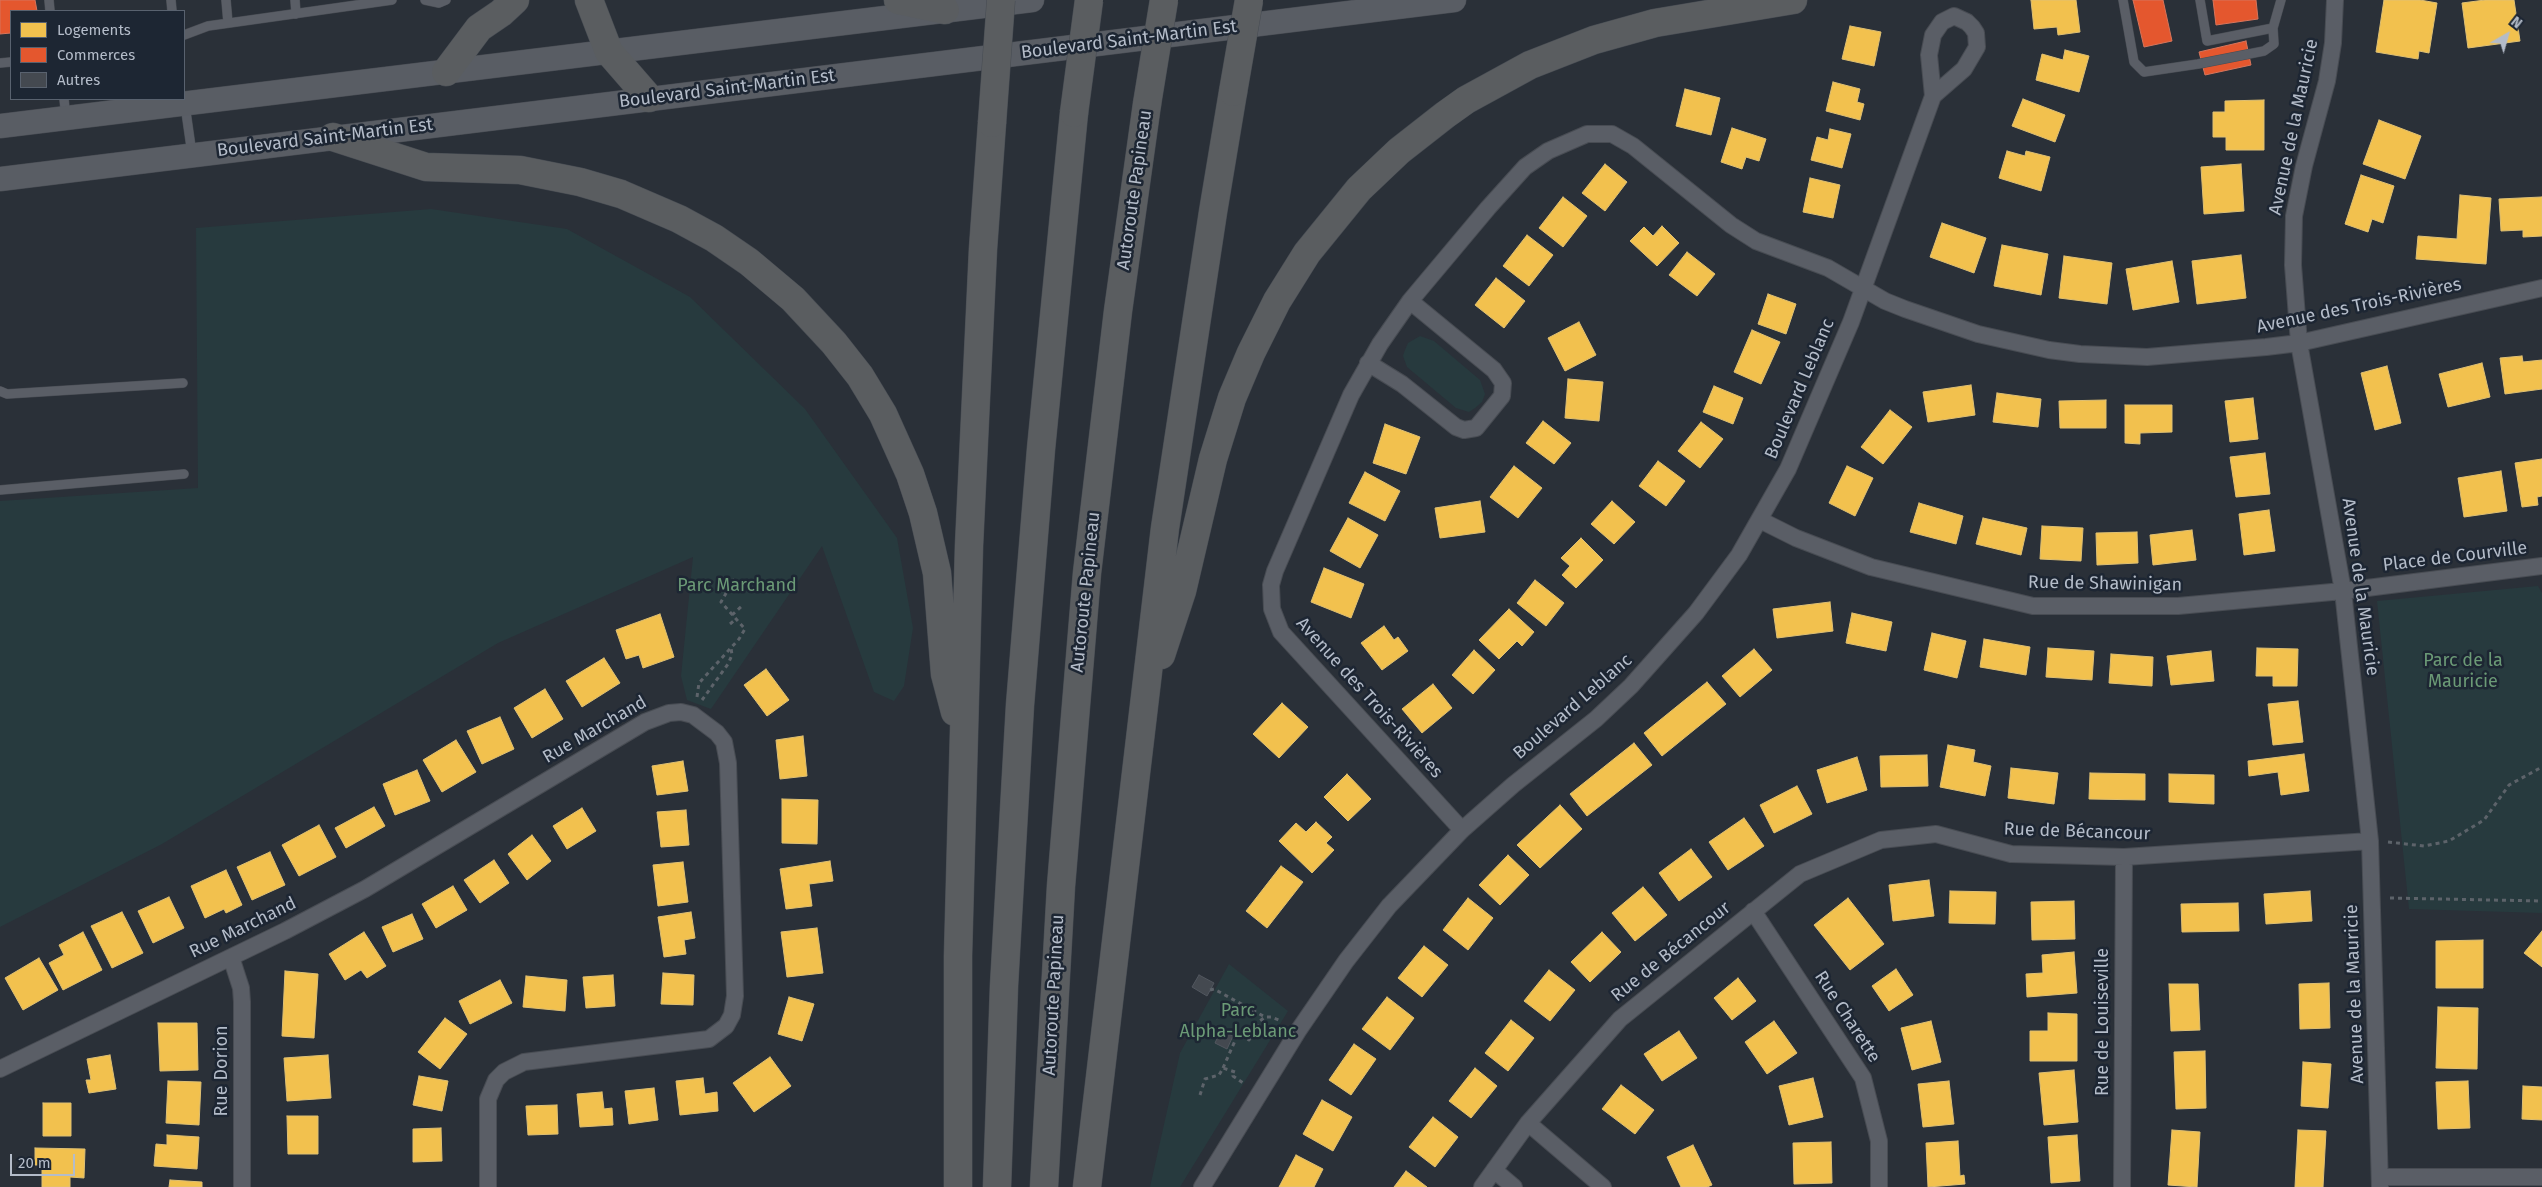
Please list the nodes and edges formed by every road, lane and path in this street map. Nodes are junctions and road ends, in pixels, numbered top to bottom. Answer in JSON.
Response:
{"nodes":[{"id":1,"x":226,"y":0,"type":"edge"},
{"id":2,"x":295,"y":0,"type":"edge"},
{"id":3,"x":392,"y":0,"type":"edge"},
{"id":4,"x":425,"y":0,"type":"edge"},
{"id":5,"x":446,"y":0,"type":"edge"},
{"id":6,"x":515,"y":0,"type":"edge"},
{"id":7,"x":589,"y":0,"type":"edge"},
{"id":8,"x":898,"y":0,"type":"edge"},
{"id":9,"x":1001,"y":0,"type":"edge"},
{"id":10,"x":1032,"y":0,"type":"edge"},
{"id":11,"x":1089,"y":0,"type":"edge"},
{"id":12,"x":1164,"y":0,"type":"edge"},
{"id":13,"x":1250,"y":0,"type":"edge"},
{"id":14,"x":1454,"y":0,"type":"edge"},
{"id":15,"x":1793,"y":0,"type":"edge"},
{"id":16,"x":2122,"y":0,"type":"edge"},
{"id":17,"x":2200,"y":0,"type":"edge"},
{"id":18,"x":2281,"y":0,"type":"edge"},
{"id":19,"x":2335,"y":0,"type":"edge"},
{"id":20,"x":945,"y":10,"type":"junction"},
{"id":21,"x":296,"y":14,"type":"junction"},
{"id":22,"x":228,"y":23,"type":"junction"},
{"id":23,"x":2274,"y":28,"type":"junction"},
{"id":24,"x":185,"y":35,"type":"edge"},
{"id":25,"x":609,"y":52,"type":"junction"},
{"id":26,"x":446,"y":72,"type":"junction"},
{"id":27,"x":1933,"y":96,"type":"dead end"},
{"id":28,"x":649,"y":98,"type":"junction"},
{"id":29,"x":185,"y":99,"type":"edge"},
{"id":30,"x":171,"y":100,"type":"edge"},
{"id":31,"x":184,"y":100,"type":"edge"},
{"id":32,"x":65,"y":108,"type":"edge"},
{"id":33,"x":0,"y":126,"type":"edge"},
{"id":34,"x":333,"y":137,"type":"junction"},
{"id":35,"x":192,"y":155,"type":"junction"},
{"id":36,"x":0,"y":179,"type":"edge"},
{"id":37,"x":2542,"y":288,"type":"edge"},
{"id":38,"x":1864,"y":289,"type":"junction"},
{"id":39,"x":1410,"y":301,"type":"junction"},
{"id":40,"x":2300,"y":343,"type":"junction"},
{"id":41,"x":1368,"y":363,"type":"junction"},
{"id":42,"x":183,"y":383,"type":"dead end"},
{"id":43,"x":0,"y":391,"type":"edge"},
{"id":44,"x":184,"y":474,"type":"dead end"},
{"id":45,"x":0,"y":490,"type":"edge"},
{"id":46,"x":1760,"y":520,"type":"junction"},
{"id":47,"x":2542,"y":566,"type":"edge"},
{"id":48,"x":736,"y":576,"type":"dead end"},
{"id":49,"x":2344,"y":591,"type":"junction"},
{"id":50,"x":742,"y":606,"type":"dead end"},
{"id":51,"x":732,"y":615,"type":"junction"},
{"id":52,"x":736,"y":619,"type":"junction"},
{"id":53,"x":730,"y":624,"type":"dead end"},
{"id":54,"x":731,"y":648,"type":"junction"},
{"id":55,"x":1142,"y":713,"type":"junction"},
{"id":56,"x":963,"y":742,"type":"junction"},
{"id":57,"x":2542,"y":766,"type":"edge"},
{"id":58,"x":1462,"y":830,"type":"junction"},
{"id":59,"x":2370,"y":840,"type":"junction"},
{"id":60,"x":2124,"y":858,"type":"junction"},
{"id":61,"x":2372,"y":898,"type":"junction"},
{"id":62,"x":2542,"y":901,"type":"edge"},
{"id":63,"x":1754,"y":911,"type":"junction"},
{"id":64,"x":231,"y":957,"type":"junction"},
{"id":65,"x":1210,"y":990,"type":"dead end"},
{"id":66,"x":1265,"y":1017,"type":"junction"},
{"id":67,"x":1282,"y":1021,"type":"dead end"},
{"id":68,"x":1223,"y":1068,"type":"junction"},
{"id":69,"x":0,"y":1069,"type":"edge"},
{"id":70,"x":1243,"y":1083,"type":"dead end"},
{"id":71,"x":1200,"y":1095,"type":"dead end"},
{"id":72,"x":1528,"y":1123,"type":"junction"},
{"id":73,"x":1494,"y":1170,"type":"junction"},
{"id":74,"x":2542,"y":1177,"type":"edge"},
{"id":75,"x":2380,"y":1182,"type":"edge"},
{"id":76,"x":242,"y":1187,"type":"edge"},
{"id":77,"x":488,"y":1187,"type":"edge"},
{"id":78,"x":958,"y":1187,"type":"edge"},
{"id":79,"x":997,"y":1187,"type":"edge"},
{"id":80,"x":1044,"y":1187,"type":"edge"},
{"id":81,"x":1087,"y":1187,"type":"edge"},
{"id":82,"x":1202,"y":1187,"type":"edge"},
{"id":83,"x":1482,"y":1187,"type":"edge"},
{"id":84,"x":1514,"y":1187,"type":"edge"},
{"id":85,"x":1603,"y":1187,"type":"edge"},
{"id":86,"x":1878,"y":1187,"type":"edge"},
{"id":87,"x":2122,"y":1187,"type":"edge"}],
"edges":[{"from":1,"to":22,"type":"lane"},
{"from":2,"to":21,"type":"lane"},
{"from":3,"to":21,"type":"lane"},
{"from":4,"to":5,"type":"lane"},
{"from":6,"to":26,"type":"highway"},
{"from":7,"to":25,"type":"highway"},
{"from":8,"to":20,"type":"highway"},
{"from":9,"to":56,"type":"highway","bridge":true},
{"from":10,"to":20,"type":"main road"},
{"from":11,"to":79,"type":"highway","bridge":true},
{"from":12,"to":80,"type":"highway","name":"Autoroute Papineau","bridge":true},
{"from":13,"to":55,"type":"highway","bridge":true},
{"from":14,"to":28,"type":"main road","name":"Boulevard Saint-Martin Est"},
{"from":15,"to":55,"type":"highway"},
{"from":16,"to":23,"type":"lane"},
{"from":17,"to":23,"type":"lane"},
{"from":18,"to":23,"type":"lane"},
{"from":19,"to":40,"type":"street","name":"Avenue de la Mauricie"},
{"from":20,"to":25,"type":"main road"},
{"from":21,"to":22,"type":"lane"},
{"from":22,"to":24,"type":"lane"},
{"from":25,"to":26,"type":"main road"},
{"from":25,"to":28,"type":"highway"},
{"from":26,"to":29,"type":"main road"},
{"from":27,"to":38,"type":"street","name":"Boulevard Leblanc"},
{"from":28,"to":34,"type":"main road","name":"Boulevard Saint-Martin Est"},
{"from":30,"to":32,"type":"main road"},
{"from":31,"to":35,"type":"lane"},
{"from":32,"to":33,"type":"main road"},
{"from":34,"to":35,"type":"main road","name":"Boulevard Saint-Martin Est"},
{"from":34,"to":56,"type":"highway"},
{"from":35,"to":36,"type":"main road","name":"Boulevard Saint-Martin Est"},
{"from":37,"to":40,"type":"street","name":"Avenue des Trois-Rivières"},
{"from":38,"to":39,"type":"street","name":"Avenue des Trois-Rivières"},
{"from":38,"to":40,"type":"street","name":"Avenue des Trois-Rivières"},
{"from":38,"to":46,"type":"street","name":"Boulevard Leblanc"},
{"from":39,"to":41,"type":"street","name":"Avenue des Trois-Rivières"},
{"from":39,"to":41,"type":"street"},
{"from":40,"to":49,"type":"street","name":"Avenue de la Mauricie"},
{"from":41,"to":58,"type":"street","name":"Avenue des Trois-Rivières"},
{"from":42,"to":43,"type":"lane"},
{"from":44,"to":45,"type":"lane"},
{"from":46,"to":49,"type":"street","name":"Rue de Shawinigan"},
{"from":46,"to":58,"type":"street","name":"Boulevard Leblanc"},
{"from":47,"to":49,"type":"street","name":"Place de Courville"},
{"from":48,"to":51,"type":"path"},
{"from":49,"to":59,"type":"street","name":"Avenue de la Mauricie"},
{"from":50,"to":51,"type":"path"},
{"from":51,"to":52,"type":"path"},
{"from":52,"to":53,"type":"path"},
{"from":52,"to":54,"type":"path"},
{"from":54,"to":54,"type":"path"},
{"from":55,"to":81,"type":"highway"},
{"from":56,"to":78,"type":"highway"},
{"from":57,"to":59,"type":"path"},
{"from":58,"to":82,"type":"street","name":"Boulevard Leblanc"},
{"from":59,"to":60,"type":"street","name":"Rue de Bécancour"},
{"from":59,"to":61,"type":"street","name":"Avenue de la Mauricie"},
{"from":60,"to":63,"type":"street","name":"Rue de Bécancour"},
{"from":60,"to":87,"type":"street","name":"Rue de Louiseville"},
{"from":61,"to":62,"type":"path"},
{"from":61,"to":75,"type":"street","name":"Avenue de la Mauricie"},
{"from":63,"to":72,"type":"street","name":"Rue de Bécancour"},
{"from":63,"to":86,"type":"street","name":"Rue Charette"},
{"from":64,"to":69,"type":"street","name":"Rue Marchand"},
{"from":64,"to":76,"type":"street","name":"Rue Dorion"},
{"from":64,"to":77,"type":"street","name":"Rue Marchand"},
{"from":65,"to":66,"type":"path"},
{"from":66,"to":67,"type":"path"},
{"from":66,"to":68,"type":"path"},
{"from":68,"to":70,"type":"path"},
{"from":68,"to":71,"type":"path"},
{"from":72,"to":73,"type":"street","name":"Rue de Bécancour"},
{"from":72,"to":85,"type":"street"},
{"from":73,"to":83,"type":"street","name":"Rue de Bécancour"},
{"from":73,"to":84,"type":"street"},
{"from":74,"to":75,"type":"street"}]}
